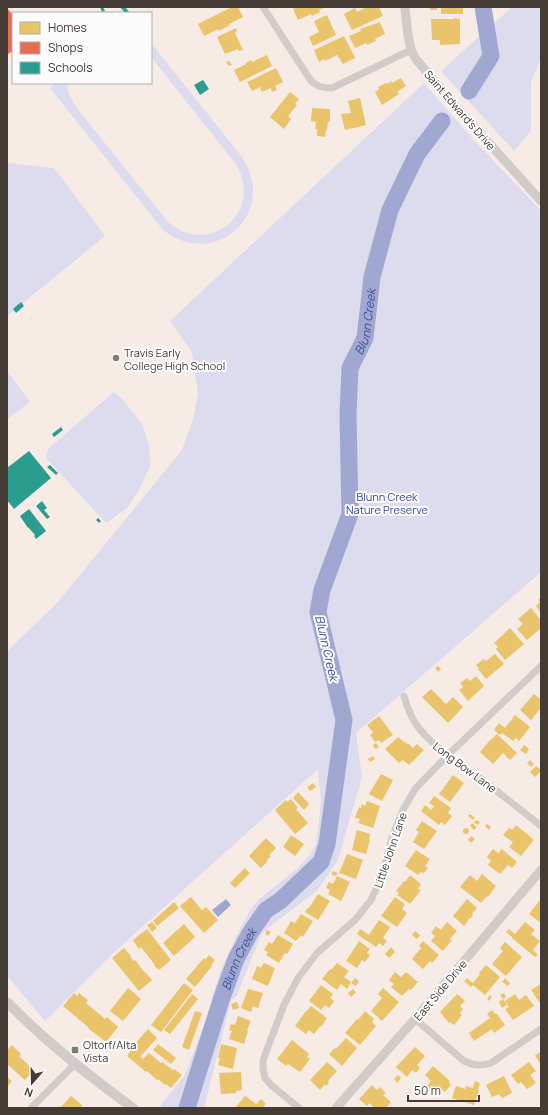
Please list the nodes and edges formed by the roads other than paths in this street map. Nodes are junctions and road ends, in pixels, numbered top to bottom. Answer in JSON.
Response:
{"nodes":[{"id":1,"x":262,"y":7,"type":"edge"},
{"id":2,"x":405,"y":7,"type":"edge"},
{"id":3,"x":411,"y":50,"type":"junction"},
{"id":4,"x":541,"y":201,"type":"edge"},
{"id":5,"x":541,"y":666,"type":"edge"},
{"id":6,"x":404,"y":696,"type":"dead end"},
{"id":7,"x":448,"y":755,"type":"junction"},
{"id":8,"x":541,"y":826,"type":"edge"},
{"id":9,"x":541,"y":870,"type":"edge"},
{"id":10,"x":7,"y":1002,"type":"edge"},
{"id":11,"x":415,"y":1019,"type":"junction"},
{"id":12,"x":541,"y":1029,"type":"edge"},
{"id":13,"x":75,"y":1064,"type":"junction"},
{"id":14,"x":31,"y":1108,"type":"edge"},
{"id":15,"x":133,"y":1108,"type":"edge"},
{"id":16,"x":299,"y":1108,"type":"edge"},
{"id":17,"x":336,"y":1108,"type":"edge"}],
"edges":[{"from":1,"to":3,"type":"street"},
{"from":2,"to":3,"type":"street","name":"Saint Edward's Drive"},
{"from":3,"to":4,"type":"street","name":"Saint Edward's Drive"},
{"from":5,"to":7,"type":"street","name":"Little John Lane"},
{"from":6,"to":7,"type":"street","name":"Long Bow Lane"},
{"from":7,"to":8,"type":"street","name":"Long Bow Lane"},
{"from":7,"to":16,"type":"street","name":"Little John Lane"},
{"from":9,"to":11,"type":"street","name":"East Side Drive"},
{"from":10,"to":13,"type":"main road"},
{"from":11,"to":12,"type":"street"},
{"from":11,"to":17,"type":"street","name":"East Side Drive"},
{"from":13,"to":14,"type":"street"},
{"from":13,"to":15,"type":"main road"}]}
